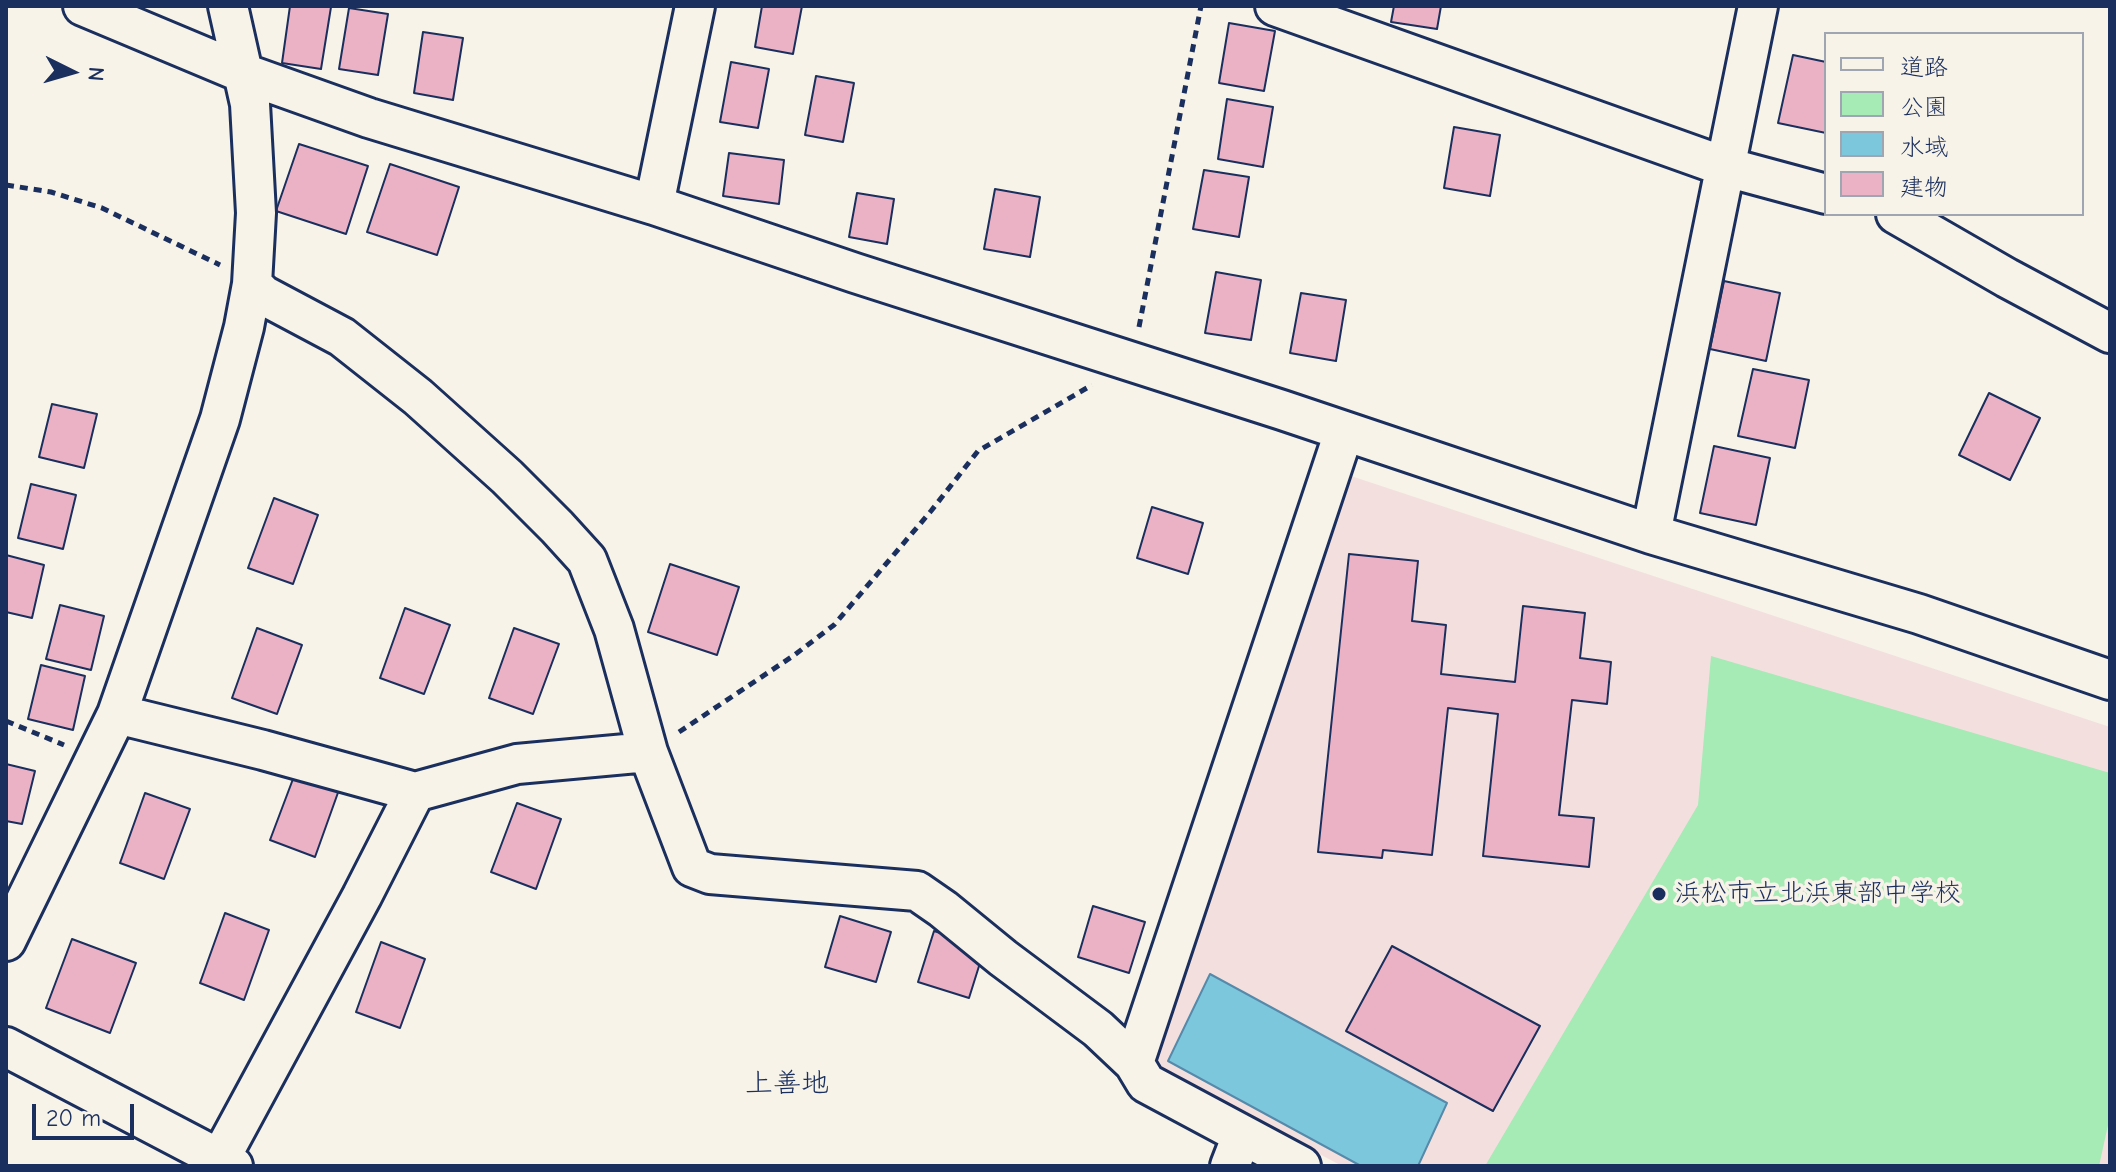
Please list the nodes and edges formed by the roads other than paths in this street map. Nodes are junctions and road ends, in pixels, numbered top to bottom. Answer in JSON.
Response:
{"nodes":[{"id":1,"x":83,"y":6,"type":"edge"},
{"id":2,"x":228,"y":6,"type":"edge"},
{"id":3,"x":695,"y":6,"type":"edge"},
{"id":4,"x":1275,"y":6,"type":"edge"},
{"id":5,"x":1758,"y":6,"type":"edge"},
{"id":6,"x":243,"y":73,"type":"junction"},
{"id":7,"x":1726,"y":167,"type":"junction"},
{"id":8,"x":1824,"y":193,"type":"edge"},
{"id":9,"x":654,"y":205,"type":"junction"},
{"id":10,"x":1899,"y":216,"type":"edge"},
{"id":11,"x":252,"y":284,"type":"junction"},
{"id":12,"x":2110,"y":333,"type":"edge"},
{"id":13,"x":1344,"y":432,"type":"junction"},
{"id":14,"x":1651,"y":534,"type":"junction"},
{"id":15,"x":2110,"y":680,"type":"edge"},
{"id":16,"x":117,"y":714,"type":"junction"},
{"id":17,"x":648,"y":752,"type":"junction"},
{"id":18,"x":415,"y":792,"type":"junction"},
{"id":19,"x":6,"y":941,"type":"edge"},
{"id":20,"x":6,"y":1047,"type":"edge"},
{"id":21,"x":1134,"y":1063,"type":"junction"},
{"id":22,"x":1236,"y":1150,"type":"edge"},
{"id":23,"x":223,"y":1164,"type":"edge"},
{"id":24,"x":1301,"y":1166,"type":"edge"}],
"edges":[{"from":1,"to":6,"type":"street"},
{"from":2,"to":6,"type":"street"},
{"from":3,"to":9,"type":"street"},
{"from":4,"to":7,"type":"street"},
{"from":5,"to":7,"type":"street"},
{"from":6,"to":9,"type":"street"},
{"from":6,"to":11,"type":"street"},
{"from":7,"to":8,"type":"street"},
{"from":7,"to":14,"type":"street"},
{"from":9,"to":13,"type":"street"},
{"from":10,"to":12,"type":"street"},
{"from":11,"to":16,"type":"street"},
{"from":11,"to":17,"type":"street"},
{"from":13,"to":14,"type":"street"},
{"from":13,"to":21,"type":"street"},
{"from":14,"to":15,"type":"street"},
{"from":16,"to":18,"type":"street"},
{"from":16,"to":19,"type":"street"},
{"from":17,"to":18,"type":"street"},
{"from":17,"to":21,"type":"street"},
{"from":18,"to":23,"type":"street"},
{"from":20,"to":23,"type":"street"},
{"from":21,"to":22,"type":"street"},
{"from":22,"to":24,"type":"street"}]}
